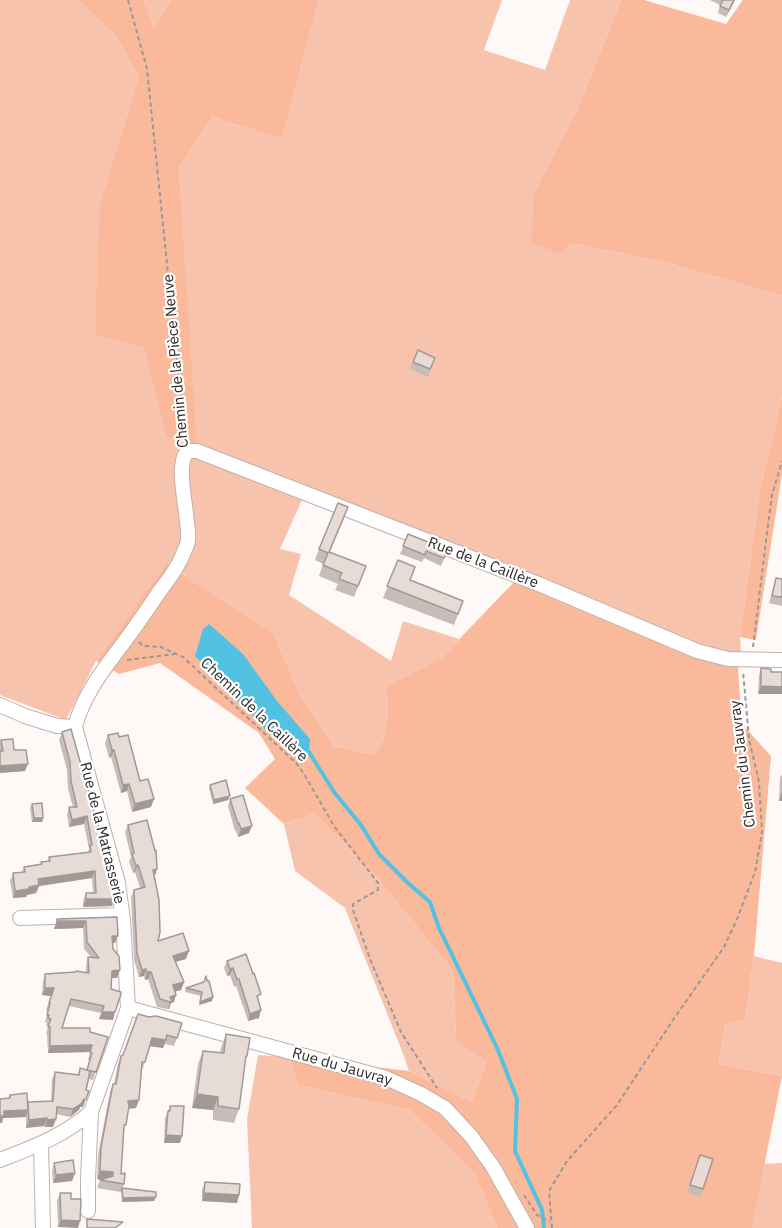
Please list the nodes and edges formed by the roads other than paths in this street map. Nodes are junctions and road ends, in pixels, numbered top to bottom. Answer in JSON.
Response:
{"nodes":[{"id":1,"x":187,"y":451,"type":"joint"},
{"id":2,"x":782,"y":660,"type":"edge"},
{"id":3,"x":0,"y":705,"type":"edge"},
{"id":4,"x":75,"y":727,"type":"junction"},
{"id":5,"x":122,"y":915,"type":"junction"},
{"id":6,"x":20,"y":918,"type":"dead end"},
{"id":7,"x":129,"y":1008,"type":"junction"},
{"id":8,"x":92,"y":1112,"type":"junction"},
{"id":9,"x":41,"y":1145,"type":"junction"},
{"id":10,"x":0,"y":1160,"type":"edge"},
{"id":11,"x":88,"y":1210,"type":"dead end"},
{"id":12,"x":43,"y":1228,"type":"edge"},
{"id":13,"x":527,"y":1228,"type":"edge"}],
"edges":[{"from":1,"to":2,"type":"street","name":"Rue de la Caillère"},
{"from":1,"to":4,"type":"street","name":"Chemin de la Pièce Neuve"},
{"from":3,"to":4,"type":"street"},
{"from":4,"to":5,"type":"street","name":"Rue de la Matrasserie"},
{"from":5,"to":6,"type":"street"},
{"from":5,"to":7,"type":"street","name":"Rue de la Matrasserie"},
{"from":7,"to":8,"type":"street","name":"Rue de la Matrasserie"},
{"from":7,"to":13,"type":"street","name":"Rue du Jauvray"},
{"from":8,"to":9,"type":"street"},
{"from":8,"to":11,"type":"street","name":"Rue de la Matrasserie"},
{"from":9,"to":10,"type":"street"},
{"from":9,"to":12,"type":"street"}]}
